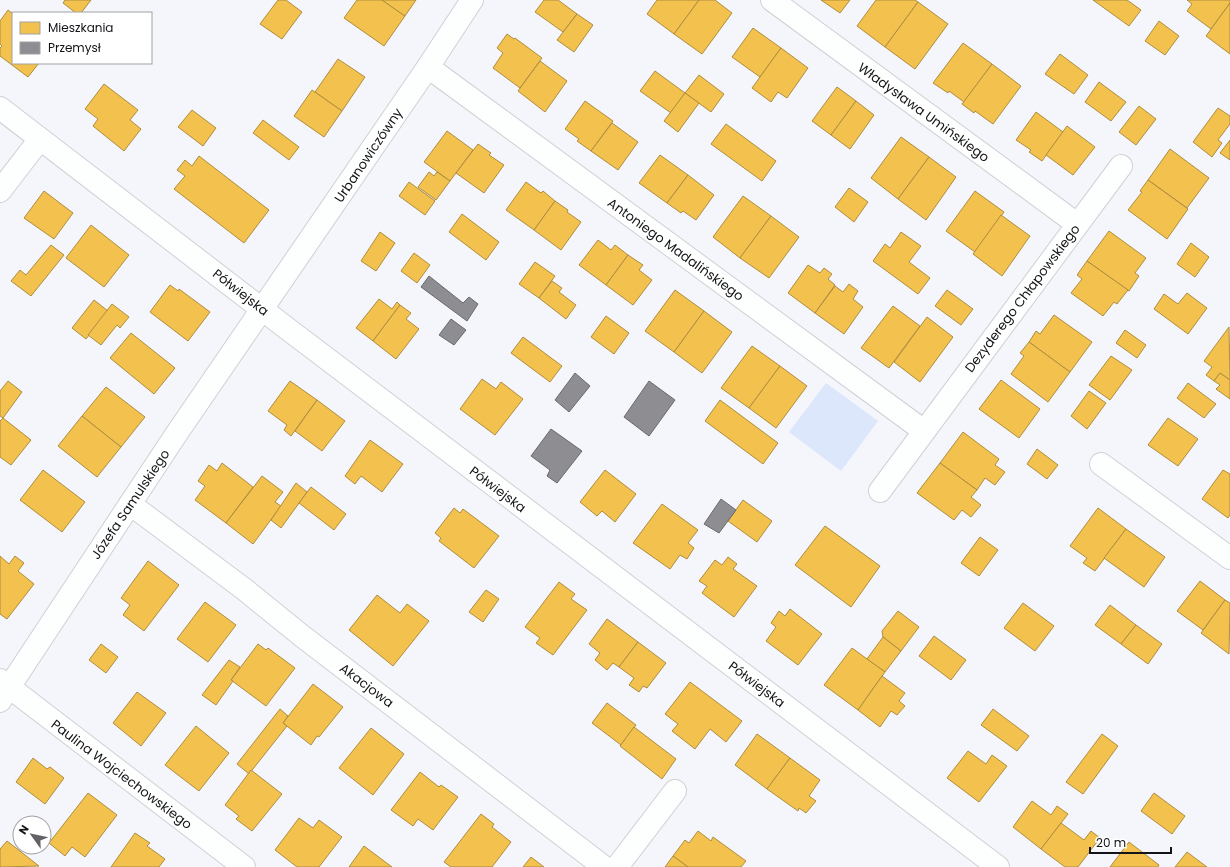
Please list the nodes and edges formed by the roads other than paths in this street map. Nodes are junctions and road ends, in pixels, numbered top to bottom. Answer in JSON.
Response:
{"nodes":[{"id":1,"x":472,"y":0,"type":"edge"},
{"id":2,"x":772,"y":0,"type":"edge"},
{"id":3,"x":428,"y":67,"type":"junction"},
{"id":4,"x":0,"y":108,"type":"edge"},
{"id":5,"x":40,"y":138,"type":"junction"},
{"id":6,"x":1120,"y":166,"type":"dead end"},
{"id":7,"x":0,"y":191,"type":"edge"},
{"id":8,"x":1077,"y":224,"type":"junction"},
{"id":9,"x":262,"y":308,"type":"junction"},
{"id":10,"x":924,"y":431,"type":"junction"},
{"id":11,"x":1101,"y":464,"type":"dead end"},
{"id":12,"x":880,"y":491,"type":"dead end"},
{"id":13,"x":130,"y":504,"type":"junction"},
{"id":14,"x":1230,"y":558,"type":"edge"},
{"id":15,"x":3,"y":690,"type":"edge"},
{"id":16,"x":675,"y":791,"type":"dead end"},
{"id":17,"x":244,"y":867,"type":"edge"},
{"id":18,"x":604,"y":867,"type":"edge"},
{"id":19,"x":617,"y":867,"type":"edge"},
{"id":20,"x":998,"y":867,"type":"edge"}],
"edges":[{"from":1,"to":3,"type":"street","name":"Urbanowiczówny"},
{"from":2,"to":8,"type":"street","name":"Władysława Umińskiego"},
{"from":3,"to":9,"type":"street","name":"Urbanowiczówny"},
{"from":3,"to":10,"type":"street","name":"Antoniego Madalińskiego"},
{"from":4,"to":5,"type":"street","name":"Półwiejska"},
{"from":5,"to":7,"type":"street"},
{"from":5,"to":9,"type":"street","name":"Półwiejska"},
{"from":6,"to":8,"type":"street","name":"Dezyderego Chłapowskiego"},
{"from":8,"to":10,"type":"street","name":"Dezyderego Chłapowskiego"},
{"from":9,"to":13,"type":"street","name":"Józefa Samulskiego"},
{"from":9,"to":20,"type":"street","name":"Półwiejska"},
{"from":10,"to":12,"type":"street","name":"Dezyderego Chłapowskiego"},
{"from":11,"to":14,"type":"street"},
{"from":13,"to":15,"type":"street","name":"Józefa Samulskiego"},
{"from":13,"to":18,"type":"street","name":"Akacjowa"},
{"from":15,"to":17,"type":"street","name":"Paulina Wojciechowskiego"},
{"from":16,"to":19,"type":"street"}]}
